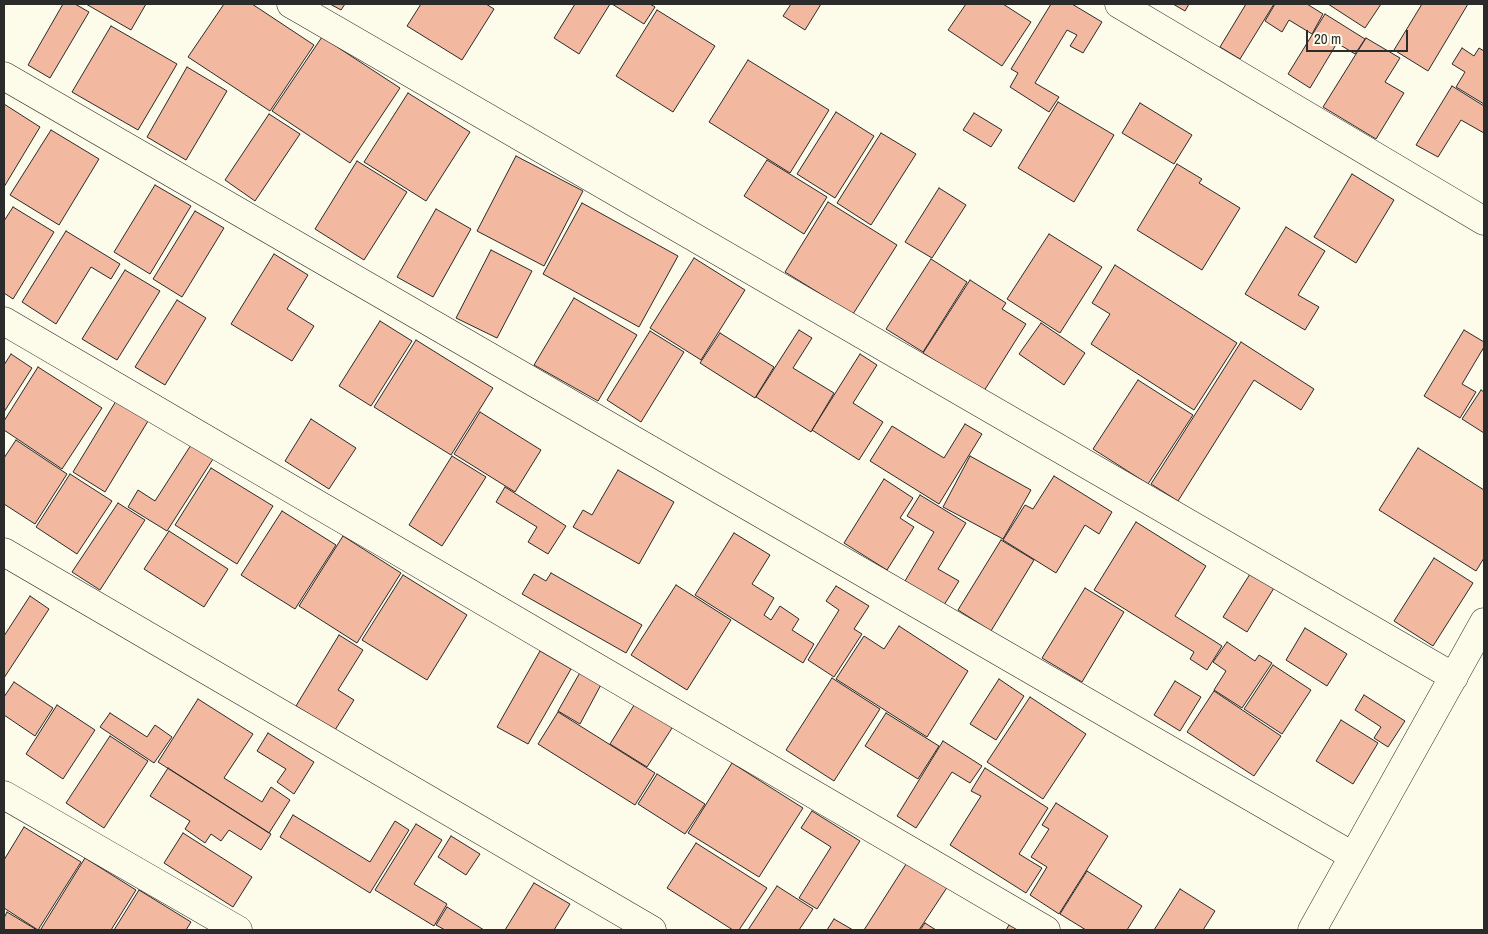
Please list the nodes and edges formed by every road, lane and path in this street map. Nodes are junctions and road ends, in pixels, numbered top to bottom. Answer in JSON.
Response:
{"nodes":[{"id":1,"x":291,"y":4,"type":"edge"},
{"id":2,"x":1119,"y":4,"type":"edge"},
{"id":3,"x":4,"y":76,"type":"edge"},
{"id":4,"x":1484,"y":221,"type":"edge"},
{"id":5,"x":4,"y":321,"type":"edge"},
{"id":6,"x":4,"y":552,"type":"edge"},
{"id":7,"x":1484,"y":622,"type":"edge"},
{"id":8,"x":1454,"y":677,"type":"junction"},
{"id":9,"x":4,"y":795,"type":"edge"},
{"id":10,"x":1353,"y":856,"type":"junction"},
{"id":11,"x":238,"y":930,"type":"edge"},
{"id":12,"x":652,"y":930,"type":"edge"},
{"id":13,"x":1046,"y":930,"type":"edge"},
{"id":14,"x":1312,"y":930,"type":"edge"}],
"edges":[{"from":1,"to":8,"type":"street"},
{"from":2,"to":4,"type":"street"},
{"from":3,"to":10,"type":"street"},
{"from":5,"to":13,"type":"street"},
{"from":6,"to":12,"type":"street"},
{"from":7,"to":8,"type":"street"},
{"from":8,"to":10,"type":"street"},
{"from":9,"to":11,"type":"street"},
{"from":10,"to":14,"type":"street"}]}
